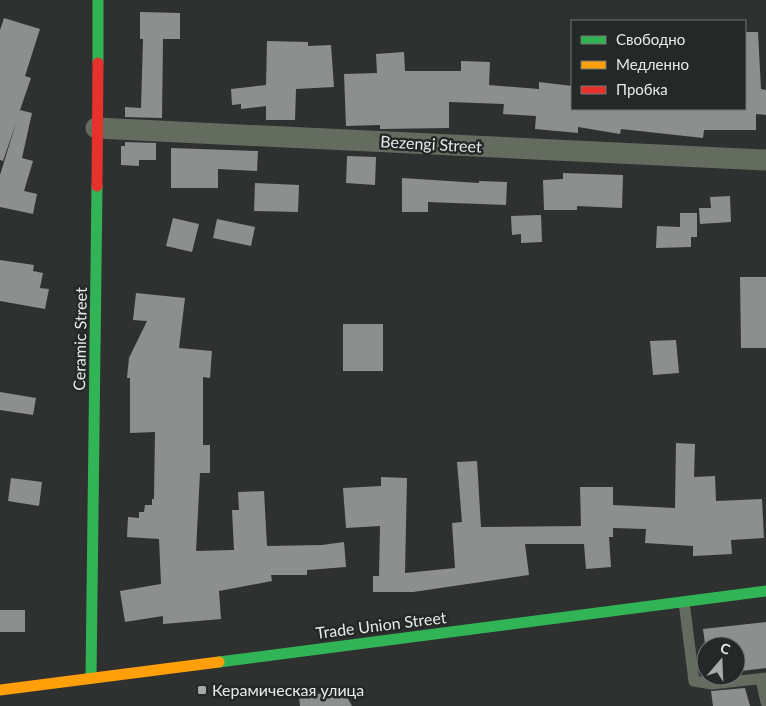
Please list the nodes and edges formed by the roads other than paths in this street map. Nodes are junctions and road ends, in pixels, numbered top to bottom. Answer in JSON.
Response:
{"nodes":[{"id":1,"x":98,"y":0,"type":"edge"},
{"id":2,"x":96,"y":128,"type":"junction"},
{"id":3,"x":766,"y":160,"type":"edge"},
{"id":4,"x":766,"y":591,"type":"edge"},
{"id":5,"x":684,"y":602,"type":"junction"},
{"id":6,"x":91,"y":678,"type":"junction"},
{"id":7,"x":764,"y":679,"type":"edge"},
{"id":8,"x":8,"y":695,"type":"edge"},
{"id":9,"x":766,"y":702,"type":"edge"}],
"edges":[{"from":1,"to":2,"type":"street","name":"Ceramic Street"},
{"from":2,"to":3,"type":"street","name":"Bezengi Street"},
{"from":2,"to":6,"type":"street","name":"Ceramic Street"},
{"from":4,"to":5,"type":"street","name":"Trade Union Street"},
{"from":5,"to":6,"type":"street","name":"Trade Union Street"},
{"from":5,"to":7,"type":"lane"},
{"from":6,"to":8,"type":"street","name":"Trade Union Street"},
{"from":7,"to":9,"type":"lane"}]}
